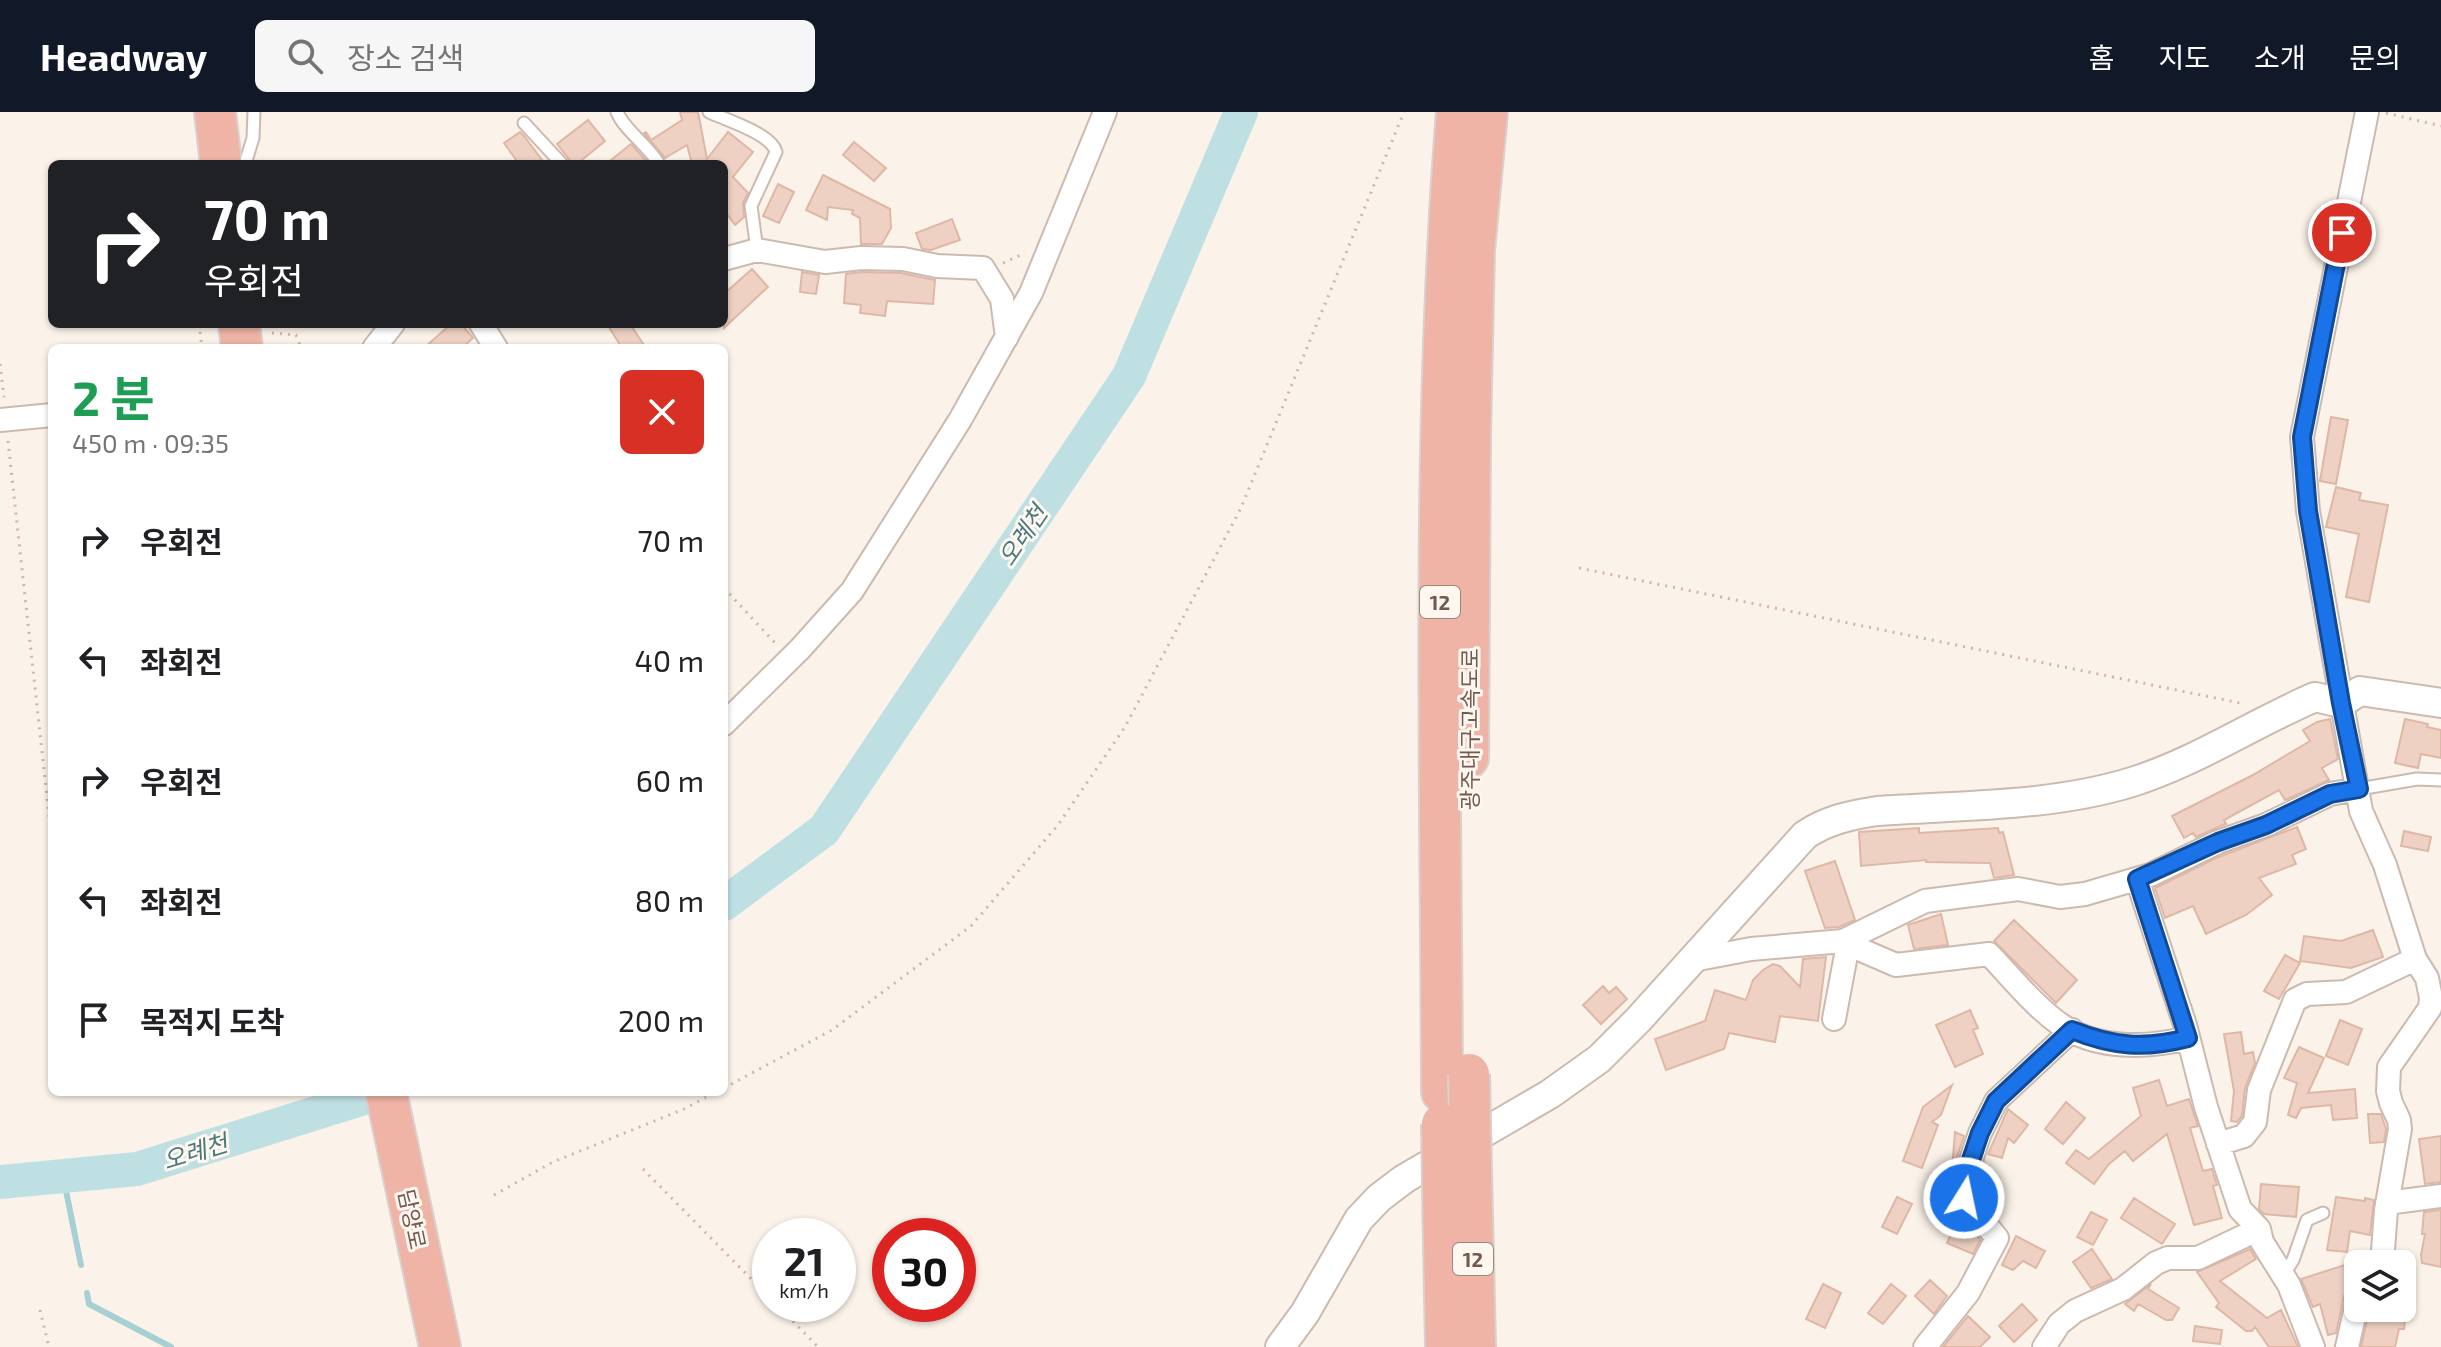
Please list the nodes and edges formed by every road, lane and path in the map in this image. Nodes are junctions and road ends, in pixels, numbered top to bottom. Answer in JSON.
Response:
{"nodes":[{"id":1,"x":215,"y":112,"type":"edge"},
{"id":2,"x":254,"y":112,"type":"edge"},
{"id":3,"x":617,"y":112,"type":"edge"},
{"id":4,"x":709,"y":112,"type":"edge"},
{"id":5,"x":1105,"y":112,"type":"edge"},
{"id":6,"x":1404,"y":112,"type":"edge"},
{"id":7,"x":1457,"y":112,"type":"edge"},
{"id":8,"x":1487,"y":112,"type":"edge"},
{"id":9,"x":2367,"y":112,"type":"edge"},
{"id":10,"x":2381,"y":112,"type":"edge"},
{"id":11,"x":524,"y":123,"type":"dead end"},
{"id":12,"x":2441,"y":126,"type":"edge"},
{"id":13,"x":221,"y":160,"type":"edge"},
{"id":14,"x":246,"y":160,"type":"edge"},
{"id":15,"x":558,"y":160,"type":"edge"},
{"id":16,"x":656,"y":160,"type":"edge"},
{"id":17,"x":1056,"y":233,"type":"junction"},
{"id":18,"x":757,"y":250,"type":"junction"},
{"id":19,"x":728,"y":258,"type":"edge"},
{"id":20,"x":983,"y":268,"type":"junction"},
{"id":21,"x":390,"y":328,"type":"edge"},
{"id":22,"x":251,"y":335,"type":"edge"},
{"id":23,"x":1007,"y":337,"type":"junction"},
{"id":24,"x":299,"y":344,"type":"edge"},
{"id":25,"x":377,"y":344,"type":"edge"},
{"id":26,"x":0,"y":364,"type":"edge"},
{"id":27,"x":48,"y":415,"type":"edge"},
{"id":28,"x":3,"y":419,"type":"edge"},
{"id":29,"x":1579,"y":568,"type":"dead end"},
{"id":30,"x":728,"y":592,"type":"edge"},
{"id":31,"x":790,"y":660,"type":"junction"},
{"id":32,"x":2341,"y":703,"type":"junction"},
{"id":33,"x":2441,"y":703,"type":"edge"},
{"id":34,"x":2268,"y":719,"type":"junction"},
{"id":35,"x":728,"y":720,"type":"edge"},
{"id":36,"x":2441,"y":780,"type":"edge"},
{"id":37,"x":2359,"y":789,"type":"junction"},
{"id":38,"x":48,"y":808,"type":"edge"},
{"id":39,"x":2137,"y":879,"type":"junction"},
{"id":40,"x":1849,"y":939,"type":"junction"},
{"id":41,"x":2415,"y":959,"type":"junction"},
{"id":42,"x":1693,"y":960,"type":"junction"},
{"id":43,"x":1834,"y":1019,"type":"dead end"},
{"id":44,"x":2072,"y":1030,"type":"junction"},
{"id":45,"x":2188,"y":1038,"type":"junction"},
{"id":46,"x":1455,"y":1083,"type":"junction"},
{"id":47,"x":728,"y":1086,"type":"edge"},
{"id":48,"x":387,"y":1096,"type":"edge"},
{"id":49,"x":708,"y":1096,"type":"edge"},
{"id":50,"x":2218,"y":1144,"type":"junction"},
{"id":51,"x":643,"y":1169,"type":"dead end"},
{"id":52,"x":1457,"y":1178,"type":"junction"},
{"id":53,"x":494,"y":1195,"type":"dead end"},
{"id":54,"x":2441,"y":1196,"type":"edge"},
{"id":55,"x":2387,"y":1203,"type":"junction"},
{"id":56,"x":2323,"y":1213,"type":"dead end"},
{"id":57,"x":2259,"y":1229,"type":"junction"},
{"id":58,"x":2383,"y":1250,"type":"edge"},
{"id":59,"x":2283,"y":1277,"type":"junction"},
{"id":60,"x":752,"y":1280,"type":"edge"},
{"id":61,"x":40,"y":1310,"type":"dead end"},
{"id":62,"x":794,"y":1322,"type":"edge"},
{"id":63,"x":2353,"y":1322,"type":"edge"},
{"id":64,"x":49,"y":1347,"type":"edge"},
{"id":65,"x":440,"y":1347,"type":"edge"},
{"id":66,"x":818,"y":1347,"type":"edge"},
{"id":67,"x":1280,"y":1347,"type":"edge"},
{"id":68,"x":1446,"y":1347,"type":"edge"},
{"id":69,"x":1475,"y":1347,"type":"edge"},
{"id":70,"x":1925,"y":1347,"type":"edge"},
{"id":71,"x":2044,"y":1347,"type":"edge"},
{"id":72,"x":2313,"y":1347,"type":"edge"},
{"id":73,"x":2347,"y":1347,"type":"edge"}],
"edges":[{"from":1,"to":13,"type":"highway"},
{"from":2,"to":14,"type":"lane"},
{"from":3,"to":16,"type":"lane"},
{"from":4,"to":18,"type":"lane"},
{"from":5,"to":17,"type":"street"},
{"from":6,"to":47,"type":"path"},
{"from":7,"to":46,"type":"highway","name":"광주대구고속도로","number":"12"},
{"from":8,"to":46,"type":"highway","name":"광주대구고속도로","number":"12"},
{"from":9,"to":32,"type":"street"},
{"from":10,"to":12,"type":"path"},
{"from":11,"to":15,"type":"lane"},
{"from":17,"to":20,"type":"path"},
{"from":17,"to":23,"type":"street"},
{"from":18,"to":19,"type":"street"},
{"from":18,"to":20,"type":"street"},
{"from":20,"to":23,"type":"street"},
{"from":21,"to":25,"type":"street"},
{"from":22,"to":24,"type":"path"},
{"from":23,"to":31,"type":"street"},
{"from":26,"to":28,"type":"path"},
{"from":27,"to":28,"type":"street"},
{"from":28,"to":38,"type":"path"},
{"from":29,"to":34,"type":"path"},
{"from":30,"to":31,"type":"path"},
{"from":31,"to":35,"type":"street"},
{"from":32,"to":33,"type":"street"},
{"from":32,"to":34,"type":"street"},
{"from":32,"to":37,"type":"street"},
{"from":34,"to":42,"type":"street"},
{"from":36,"to":37,"type":"lane"},
{"from":37,"to":39,"type":"street"},
{"from":37,"to":41,"type":"street"},
{"from":39,"to":40,"type":"street"},
{"from":39,"to":45,"type":"street"},
{"from":40,"to":42,"type":"street"},
{"from":40,"to":43,"type":"street"},
{"from":40,"to":44,"type":"street"},
{"from":41,"to":50,"type":"street"},
{"from":41,"to":55,"type":"street"},
{"from":42,"to":67,"type":"street"},
{"from":44,"to":45,"type":"street"},
{"from":44,"to":70,"type":"street"},
{"from":45,"to":50,"type":"street"},
{"from":46,"to":52,"type":"highway","name":"광주대구고속도로","number":"12","bridge":true},
{"from":48,"to":65,"type":"highway","name":"담양로"},
{"from":49,"to":53,"type":"path"},
{"from":50,"to":57,"type":"street"},
{"from":51,"to":60,"type":"path"},
{"from":52,"to":68,"type":"highway","name":"광주대구고속도로","number":"12"},
{"from":52,"to":69,"type":"highway","name":"광주대구고속도로","number":"12"},
{"from":54,"to":55,"type":"street"},
{"from":55,"to":58,"type":"street"},
{"from":56,"to":59,"type":"lane"},
{"from":57,"to":59,"type":"street"},
{"from":57,"to":71,"type":"street"},
{"from":59,"to":72,"type":"street"},
{"from":61,"to":64,"type":"path"},
{"from":62,"to":66,"type":"path"},
{"from":63,"to":73,"type":"street"}]}
